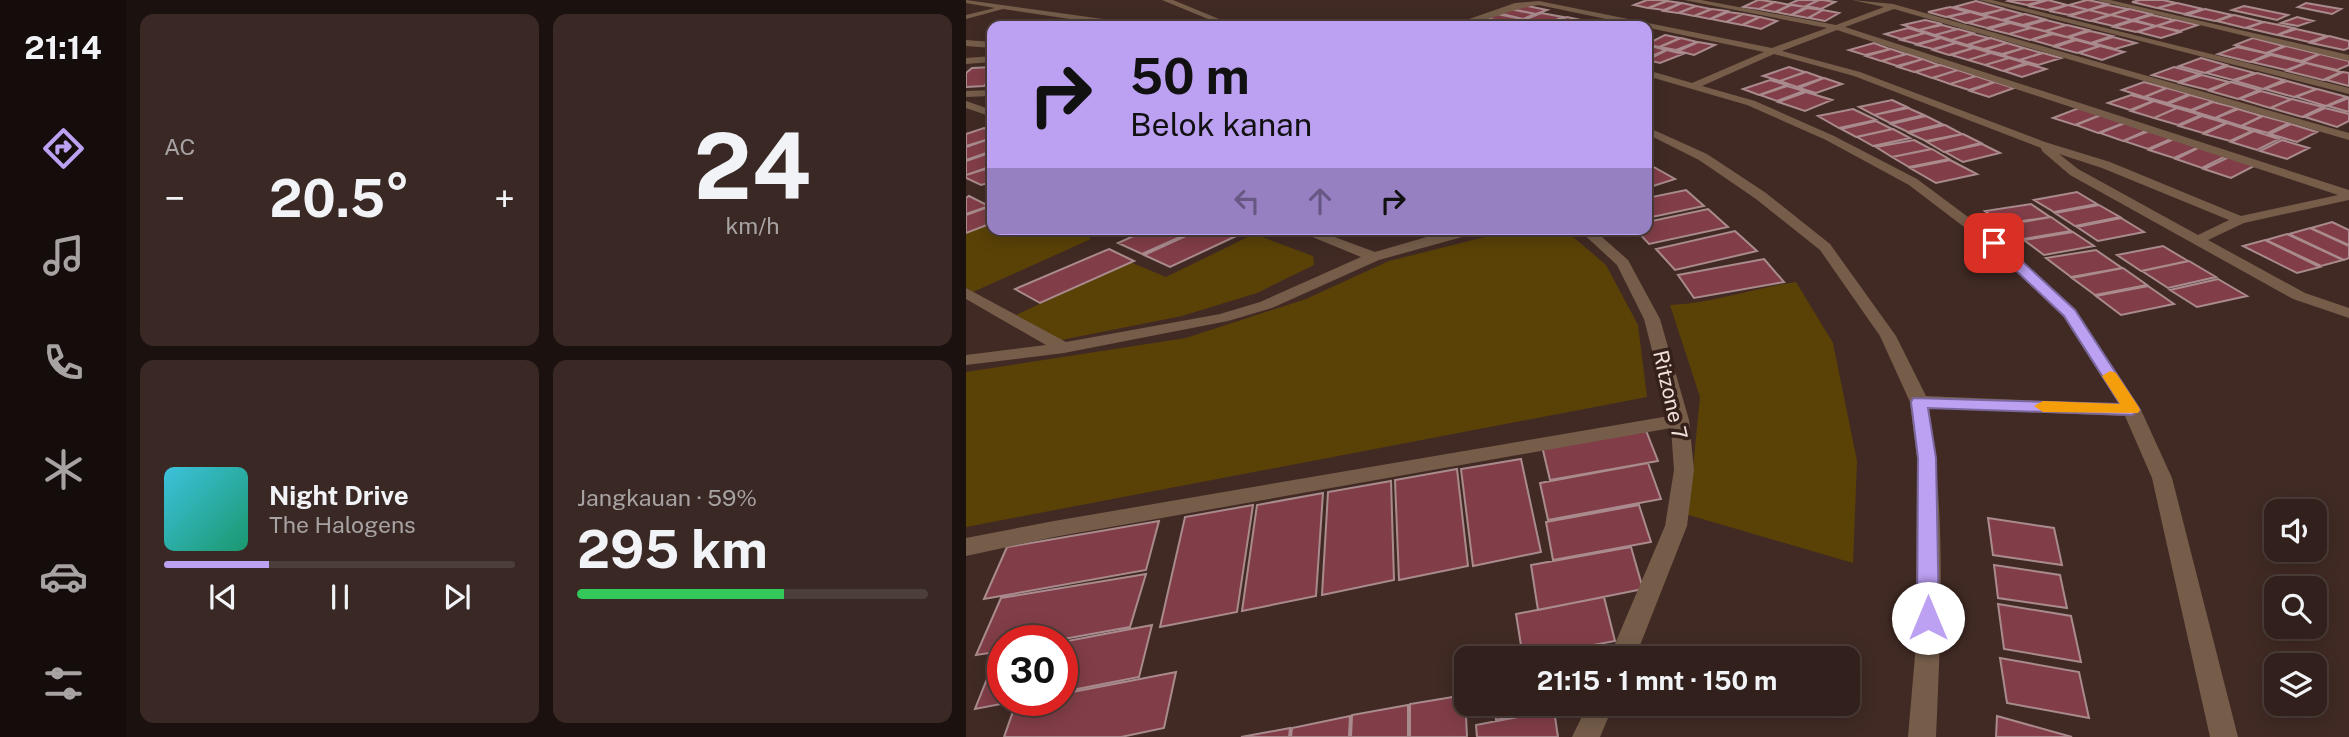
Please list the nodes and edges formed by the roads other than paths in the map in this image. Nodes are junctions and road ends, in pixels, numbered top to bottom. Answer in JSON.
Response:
{"nodes":[{"id":1,"x":1036,"y":0,"type":"edge"},
{"id":2,"x":1166,"y":0,"type":"edge"},
{"id":3,"x":1688,"y":0,"type":"edge"},
{"id":4,"x":1856,"y":0,"type":"edge"},
{"id":5,"x":1911,"y":0,"type":"edge"},
{"id":6,"x":1983,"y":0,"type":"edge"},
{"id":7,"x":2100,"y":0,"type":"edge"},
{"id":8,"x":966,"y":1,"type":"edge"},
{"id":9,"x":1893,"y":6,"type":"junction"},
{"id":10,"x":1009,"y":7,"type":"junction"},
{"id":11,"x":966,"y":17,"type":"edge"},
{"id":12,"x":1100,"y":21,"type":"edge"},
{"id":13,"x":1219,"y":21,"type":"edge"},
{"id":14,"x":1468,"y":21,"type":"edge"},
{"id":15,"x":1624,"y":21,"type":"edge"},
{"id":16,"x":1652,"y":27,"type":"edge"},
{"id":17,"x":1836,"y":27,"type":"junction"},
{"id":18,"x":966,"y":43,"type":"edge"},
{"id":19,"x":987,"y":45,"type":"edge"},
{"id":20,"x":1773,"y":51,"type":"junction"},
{"id":21,"x":2349,"y":58,"type":"edge"},
{"id":22,"x":987,"y":59,"type":"edge"},
{"id":23,"x":966,"y":61,"type":"edge"},
{"id":24,"x":1652,"y":74,"type":"edge"},
{"id":25,"x":1696,"y":85,"type":"junction"},
{"id":26,"x":2349,"y":91,"type":"edge"},
{"id":27,"x":987,"y":93,"type":"edge"},
{"id":28,"x":966,"y":94,"type":"edge"},
{"id":29,"x":966,"y":104,"type":"edge"},
{"id":30,"x":987,"y":112,"type":"edge"},
{"id":31,"x":1652,"y":132,"type":"edge"},
{"id":32,"x":2349,"y":137,"type":"edge"},
{"id":33,"x":2041,"y":144,"type":"junction"},
{"id":34,"x":2349,"y":195,"type":"edge"},
{"id":35,"x":2241,"y":220,"type":"junction"},
{"id":36,"x":1316,"y":235,"type":"edge"},
{"id":37,"x":1446,"y":235,"type":"edge"},
{"id":38,"x":1592,"y":235,"type":"edge"},
{"id":39,"x":2198,"y":240,"type":"junction"},
{"id":40,"x":1374,"y":257,"type":"junction"},
{"id":41,"x":966,"y":293,"type":"edge"},
{"id":42,"x":2349,"y":313,"type":"edge"},
{"id":43,"x":966,"y":347,"type":"edge"},
{"id":44,"x":1064,"y":348,"type":"junction"},
{"id":45,"x":984,"y":359,"type":"junction"},
{"id":46,"x":966,"y":360,"type":"edge"},
{"id":47,"x":1919,"y":402,"type":"junction"},
{"id":48,"x":2132,"y":410,"type":"junction"},
{"id":49,"x":1680,"y":420,"type":"junction"},
{"id":50,"x":966,"y":547,"type":"edge"},
{"id":51,"x":1627,"y":646,"type":"edge"},
{"id":52,"x":1596,"y":716,"type":"edge"},
{"id":53,"x":1586,"y":737,"type":"edge"},
{"id":54,"x":1922,"y":737,"type":"edge"},
{"id":55,"x":2224,"y":737,"type":"edge"}],
"edges":[{"from":1,"to":10,"type":"street"},
{"from":2,"to":13,"type":"street"},
{"from":3,"to":17,"type":"street"},
{"from":4,"to":9,"type":"street"},
{"from":5,"to":9,"type":"street"},
{"from":6,"to":26,"type":"street"},
{"from":7,"to":21,"type":"street"},
{"from":8,"to":10,"type":"street"},
{"from":9,"to":17,"type":"street"},
{"from":9,"to":32,"type":"street"},
{"from":10,"to":11,"type":"street"},
{"from":10,"to":12,"type":"street"},
{"from":14,"to":15,"type":"street"},
{"from":16,"to":20,"type":"street"},
{"from":17,"to":20,"type":"street"},
{"from":17,"to":34,"type":"street"},
{"from":18,"to":19,"type":"street"},
{"from":20,"to":25,"type":"street"},
{"from":20,"to":33,"type":"street"},
{"from":22,"to":23,"type":"street"},
{"from":24,"to":25,"type":"street"},
{"from":25,"to":48,"type":"street"},
{"from":27,"to":28,"type":"street"},
{"from":29,"to":30,"type":"street"},
{"from":31,"to":47,"type":"street"},
{"from":33,"to":35,"type":"street"},
{"from":33,"to":39,"type":"street"},
{"from":34,"to":35,"type":"street"},
{"from":35,"to":39,"type":"street"},
{"from":36,"to":40,"type":"street"},
{"from":37,"to":40,"type":"street"},
{"from":38,"to":49,"type":"street","name":"Ritzone 7"},
{"from":39,"to":42,"type":"street"},
{"from":40,"to":44,"type":"street"},
{"from":41,"to":44,"type":"street"},
{"from":43,"to":45,"type":"street"},
{"from":44,"to":45,"type":"street"},
{"from":45,"to":46,"type":"street"},
{"from":47,"to":48,"type":"street"},
{"from":47,"to":54,"type":"street"},
{"from":48,"to":55,"type":"street"},
{"from":49,"to":50,"type":"street"},
{"from":49,"to":51,"type":"street","name":"Ritzone 7"},
{"from":52,"to":53,"type":"street"}]}
